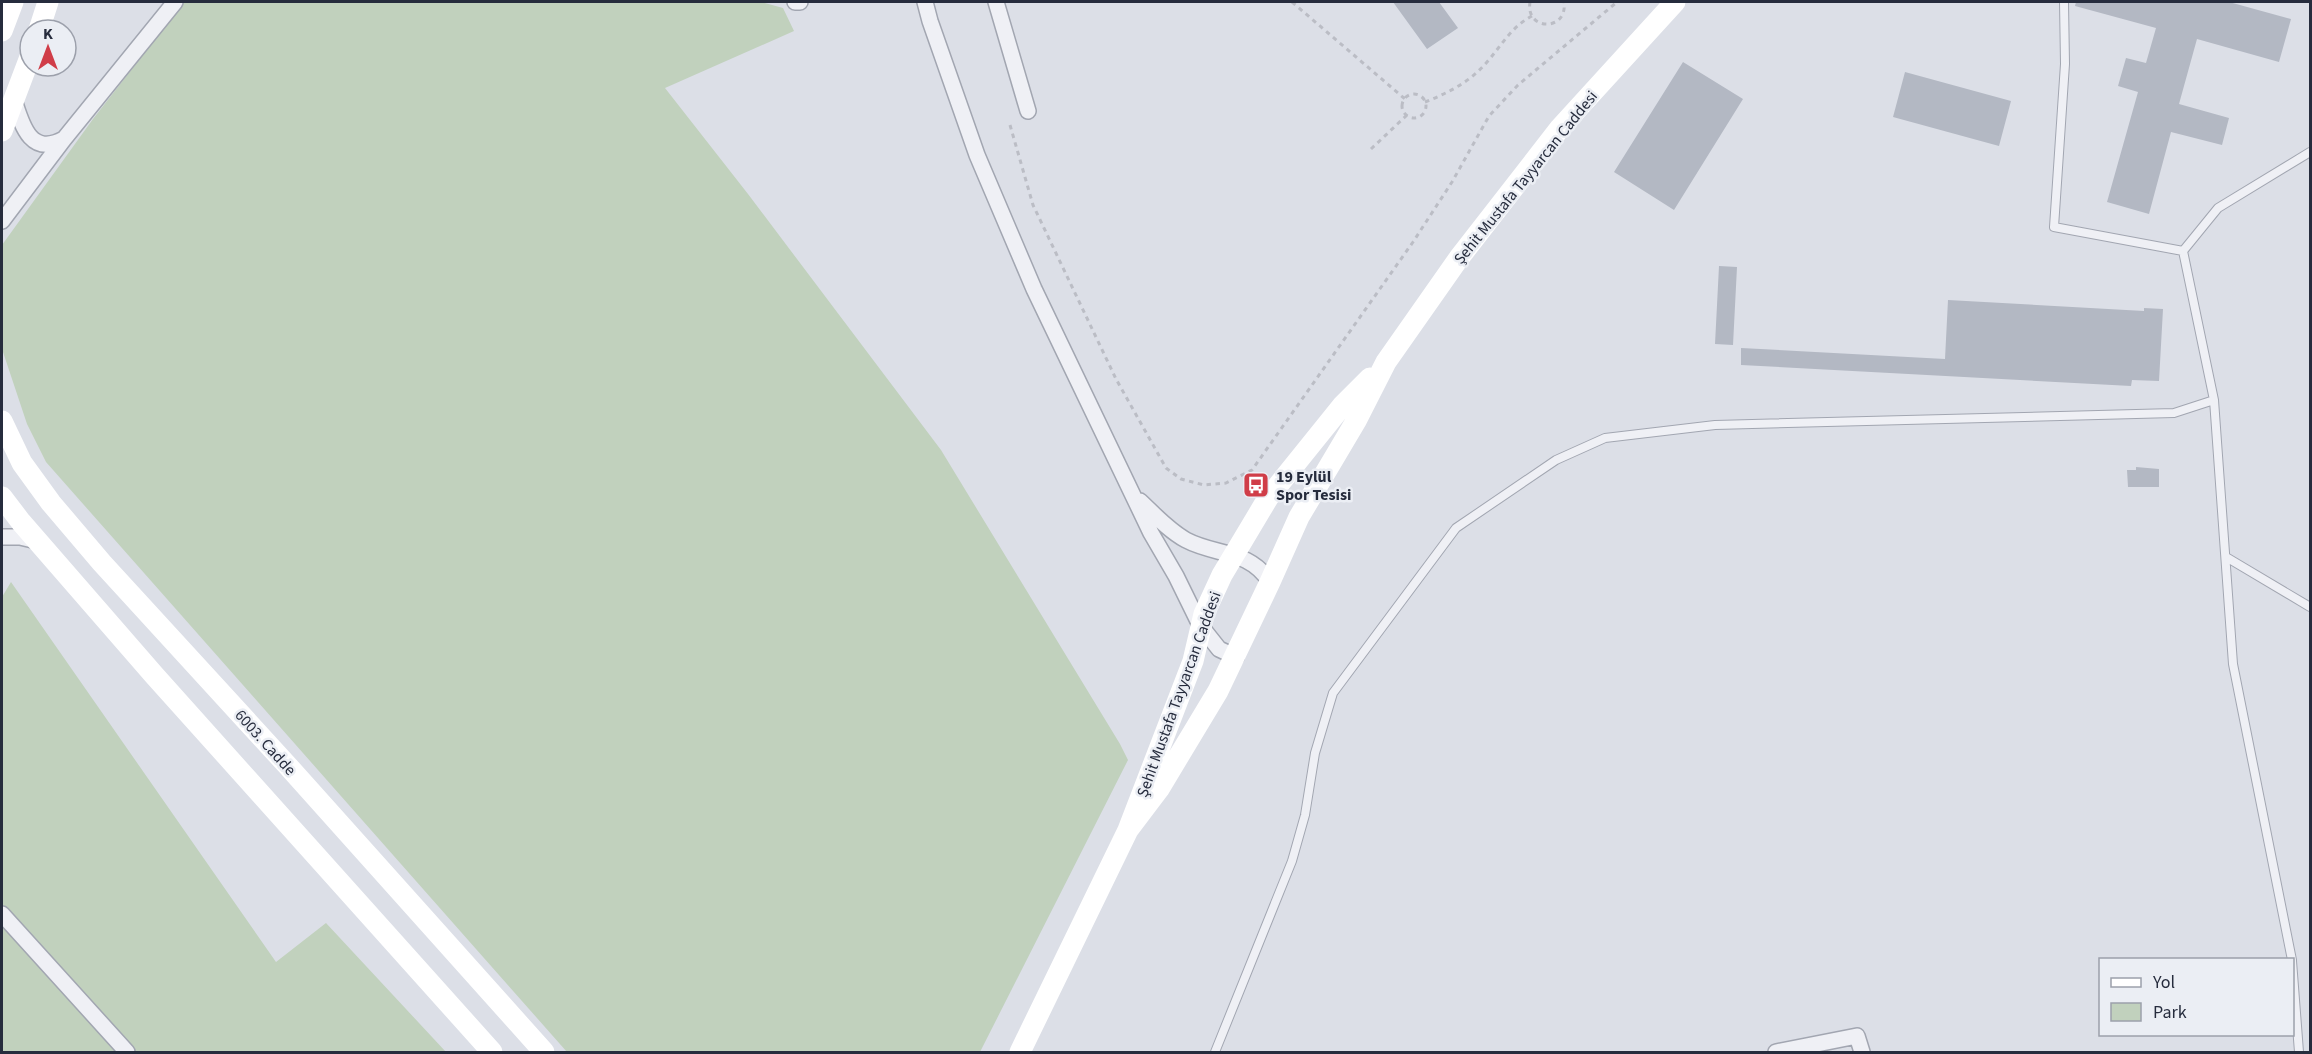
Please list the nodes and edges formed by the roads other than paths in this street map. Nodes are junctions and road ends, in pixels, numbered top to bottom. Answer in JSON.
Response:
{"nodes":[{"id":1,"x":13,"y":2,"type":"edge"},
{"id":2,"x":48,"y":2,"type":"edge"},
{"id":3,"x":175,"y":2,"type":"edge"},
{"id":4,"x":795,"y":2,"type":"edge"},
{"id":5,"x":800,"y":2,"type":"edge"},
{"id":6,"x":925,"y":2,"type":"edge"},
{"id":7,"x":996,"y":2,"type":"edge"},
{"id":8,"x":1675,"y":2,"type":"edge"},
{"id":9,"x":2064,"y":2,"type":"edge"},
{"id":10,"x":43,"y":18,"type":"edge"},
{"id":11,"x":2,"y":32,"type":"edge"},
{"id":12,"x":22,"y":78,"type":"edge"},
{"id":13,"x":14,"y":100,"type":"junction"},
{"id":14,"x":1028,"y":111,"type":"dead end"},
{"id":15,"x":2,"y":131,"type":"edge"},
{"id":16,"x":64,"y":139,"type":"junction"},
{"id":17,"x":2310,"y":152,"type":"edge"},
{"id":18,"x":2,"y":222,"type":"edge"},
{"id":19,"x":2183,"y":250,"type":"junction"},
{"id":20,"x":1386,"y":362,"type":"junction"},
{"id":21,"x":2214,"y":400,"type":"junction"},
{"id":22,"x":2,"y":421,"type":"edge"},
{"id":23,"x":1133,"y":495,"type":"junction"},
{"id":24,"x":2,"y":496,"type":"edge"},
{"id":25,"x":2,"y":537,"type":"edge"},
{"id":26,"x":37,"y":541,"type":"junction"},
{"id":27,"x":1234,"y":554,"type":"junction"},
{"id":28,"x":2226,"y":556,"type":"junction"},
{"id":29,"x":1270,"y":582,"type":"junction"},
{"id":30,"x":2310,"y":607,"type":"edge"},
{"id":31,"x":1200,"y":625,"type":"junction"},
{"id":32,"x":1236,"y":657,"type":"junction"},
{"id":33,"x":1128,"y":830,"type":"junction"},
{"id":34,"x":2,"y":914,"type":"edge"},
{"id":35,"x":2292,"y":958,"type":"edge"},
{"id":36,"x":2294,"y":987,"type":"edge"},
{"id":37,"x":127,"y":1053,"type":"edge"},
{"id":38,"x":492,"y":1053,"type":"edge"},
{"id":39,"x":544,"y":1053,"type":"edge"},
{"id":40,"x":1020,"y":1053,"type":"edge"},
{"id":41,"x":1215,"y":1053,"type":"edge"},
{"id":42,"x":1776,"y":1053,"type":"edge"},
{"id":43,"x":1862,"y":1053,"type":"edge"},
{"id":44,"x":2299,"y":1053,"type":"edge"}],
"edges":[{"from":1,"to":11,"type":"main road"},
{"from":2,"to":10,"type":"main road"},
{"from":3,"to":16,"type":"street"},
{"from":4,"to":5,"type":"street"},
{"from":6,"to":23,"type":"street"},
{"from":7,"to":14,"type":"street"},
{"from":8,"to":20,"type":"main road","name":"Şehit Mustafa Tayyarcan Caddesi"},
{"from":9,"to":19,"type":"lane"},
{"from":12,"to":13,"type":"main road"},
{"from":13,"to":15,"type":"main road"},
{"from":13,"to":16,"type":"street"},
{"from":16,"to":18,"type":"street"},
{"from":17,"to":19,"type":"lane"},
{"from":19,"to":21,"type":"lane"},
{"from":20,"to":27,"type":"main road","name":"Şehit Mustafa Tayyarcan Caddesi"},
{"from":20,"to":29,"type":"main road","name":"Şehit Mustafa Tayyarcan Caddesi"},
{"from":21,"to":28,"type":"lane"},
{"from":21,"to":41,"type":"lane"},
{"from":22,"to":39,"type":"main road","name":"6003. Cadde"},
{"from":23,"to":27,"type":"street"},
{"from":23,"to":31,"type":"street"},
{"from":24,"to":26,"type":"main road"},
{"from":25,"to":26,"type":"street"},
{"from":26,"to":38,"type":"main road"},
{"from":27,"to":29,"type":"street"},
{"from":27,"to":31,"type":"main road","name":"Şehit Mustafa Tayyarcan Caddesi"},
{"from":28,"to":30,"type":"lane"},
{"from":28,"to":35,"type":"lane"},
{"from":29,"to":32,"type":"main road","name":"Şehit Mustafa Tayyarcan Caddesi"},
{"from":31,"to":32,"type":"street"},
{"from":31,"to":33,"type":"main road","name":"Şehit Mustafa Tayyarcan Caddesi"},
{"from":32,"to":33,"type":"main road","name":"Şehit Mustafa Tayyarcan Caddesi"},
{"from":33,"to":40,"type":"main road","name":"Şehit Mustafa Tayyarcan Caddesi"},
{"from":34,"to":37,"type":"street"},
{"from":36,"to":44,"type":"lane"},
{"from":42,"to":43,"type":"street"}]}
